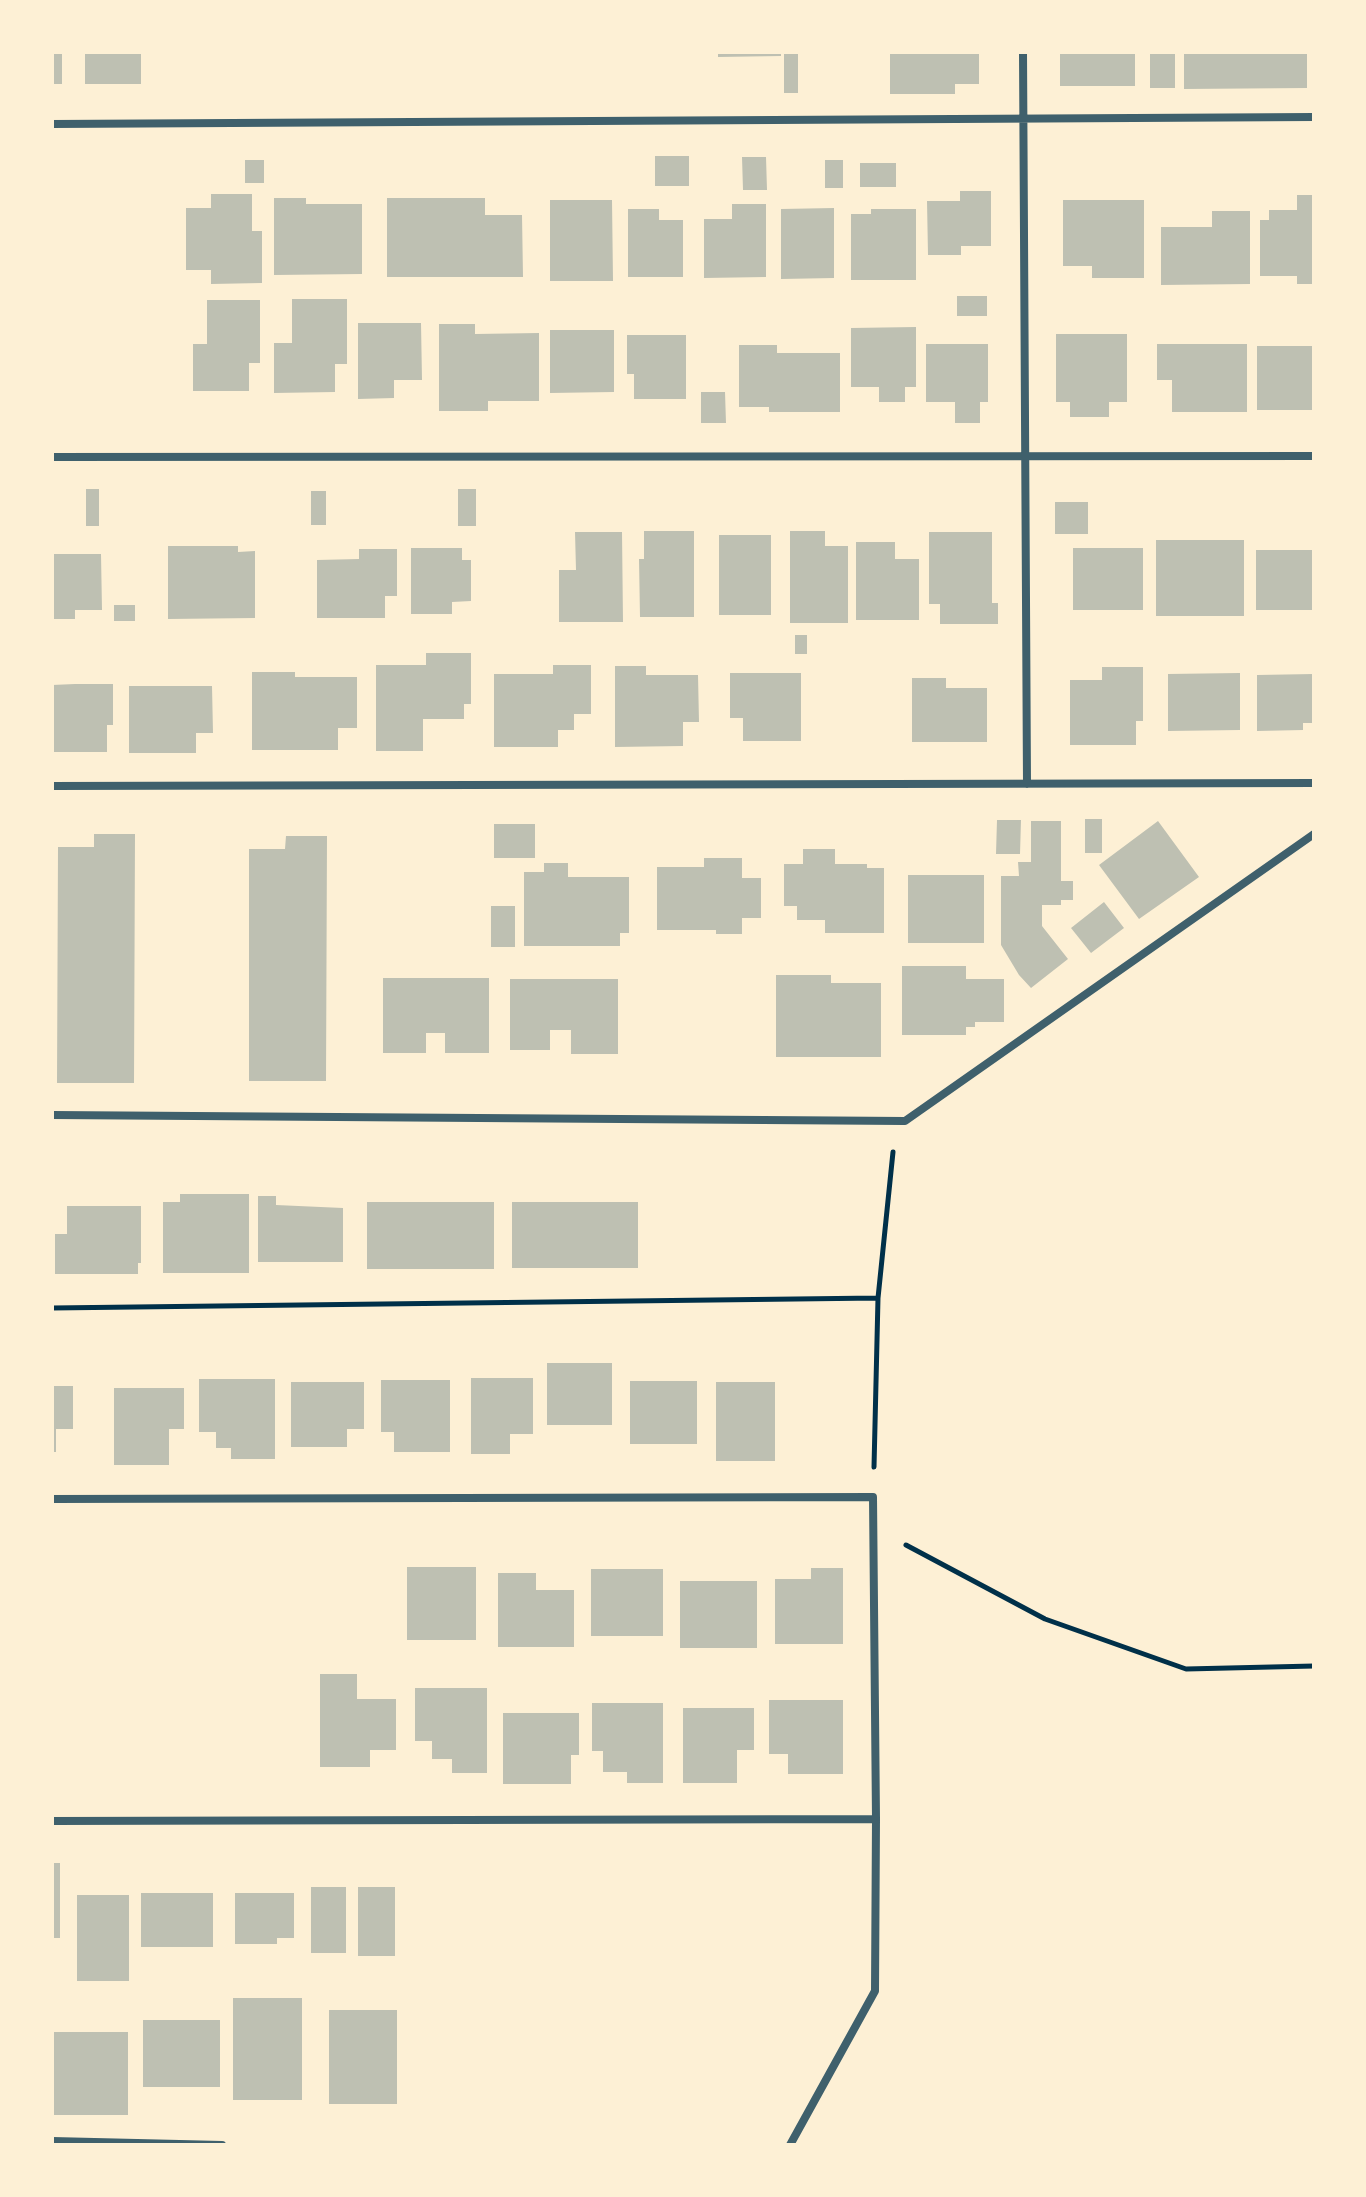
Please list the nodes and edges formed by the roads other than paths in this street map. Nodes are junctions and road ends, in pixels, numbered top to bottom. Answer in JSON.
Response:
{"nodes":[{"id":1,"x":1023,"y":52,"type":"edge"},
{"id":2,"x":1314,"y":117,"type":"edge"},
{"id":3,"x":1023,"y":119,"type":"junction"},
{"id":4,"x":52,"y":124,"type":"edge"},
{"id":5,"x":1314,"y":456,"type":"edge"},
{"id":6,"x":52,"y":457,"type":"edge"},
{"id":7,"x":1026,"y":457,"type":"junction"},
{"id":8,"x":1314,"y":783,"type":"edge"},
{"id":9,"x":1027,"y":784,"type":"junction"},
{"id":10,"x":52,"y":786,"type":"edge"},
{"id":11,"x":1314,"y":834,"type":"edge"},
{"id":12,"x":52,"y":1115,"type":"edge"},
{"id":13,"x":52,"y":1499,"type":"edge"},
{"id":14,"x":876,"y":1819,"type":"junction"},
{"id":15,"x":52,"y":1821,"type":"edge"},
{"id":16,"x":52,"y":2141,"type":"edge"},
{"id":17,"x":222,"y":2145,"type":"edge"},
{"id":18,"x":790,"y":2145,"type":"edge"}],
"edges":[{"from":1,"to":3,"type":"street"},
{"from":2,"to":3,"type":"street"},
{"from":3,"to":4,"type":"street"},
{"from":3,"to":7,"type":"street"},
{"from":5,"to":7,"type":"street"},
{"from":6,"to":7,"type":"street"},
{"from":7,"to":9,"type":"street"},
{"from":8,"to":9,"type":"street"},
{"from":9,"to":10,"type":"street"},
{"from":11,"to":12,"type":"street"},
{"from":13,"to":14,"type":"street"},
{"from":14,"to":15,"type":"street"},
{"from":14,"to":18,"type":"street"},
{"from":16,"to":17,"type":"street"}]}
